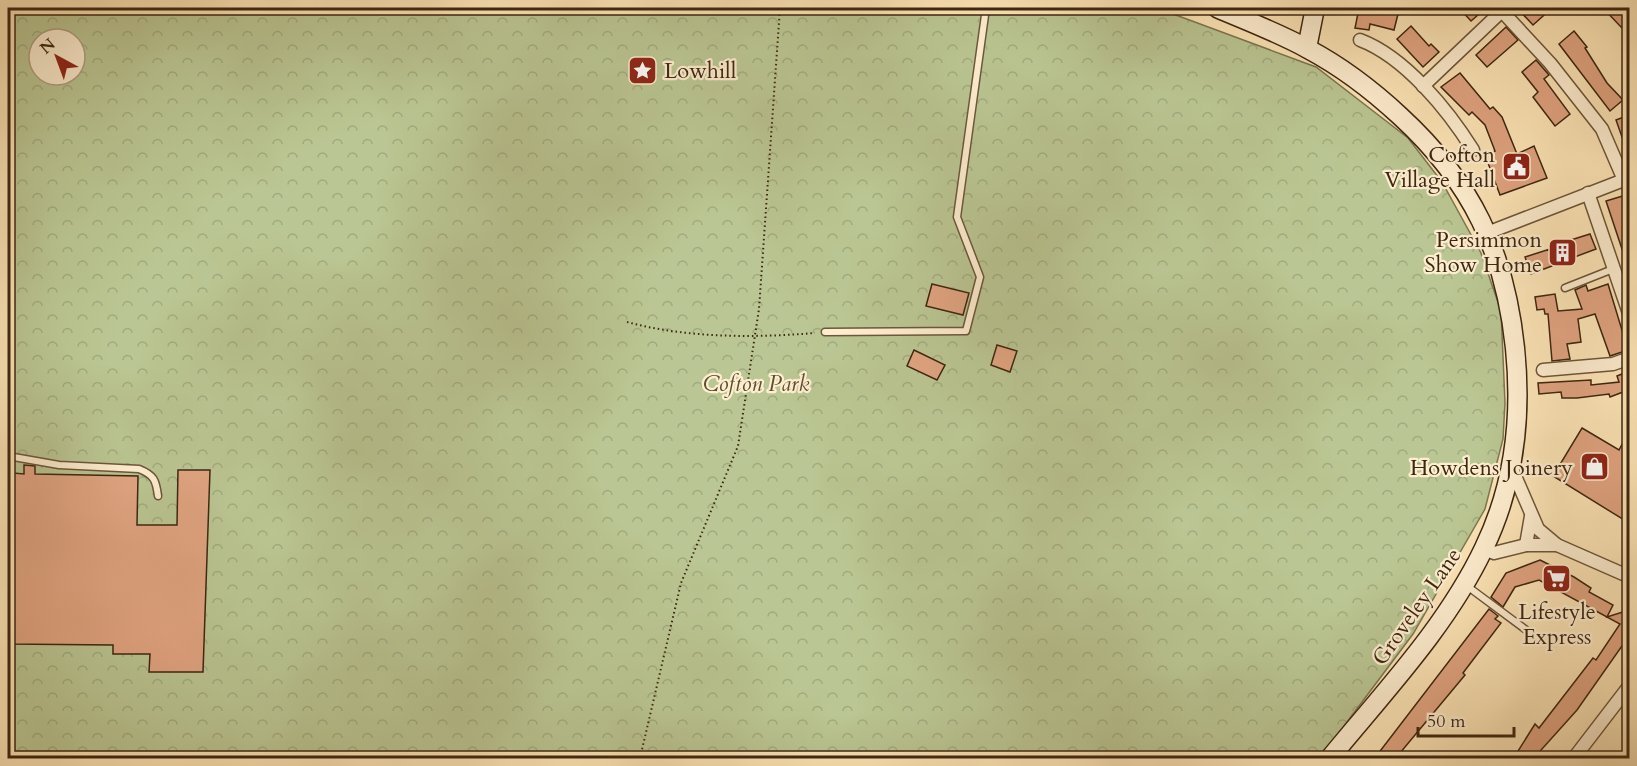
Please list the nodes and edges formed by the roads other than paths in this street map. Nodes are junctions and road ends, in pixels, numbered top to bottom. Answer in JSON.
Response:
{"nodes":[{"id":1,"x":986,"y":8,"type":"edge"},
{"id":2,"x":1217,"y":8,"type":"edge"},
{"id":3,"x":1315,"y":8,"type":"edge"},
{"id":4,"x":1502,"y":8,"type":"edge"},
{"id":5,"x":1360,"y":40,"type":"dead end"},
{"id":6,"x":1307,"y":48,"type":"junction"},
{"id":7,"x":1423,"y":86,"type":"junction"},
{"id":8,"x":1473,"y":150,"type":"dead end"},
{"id":9,"x":1627,"y":179,"type":"edge"},
{"id":10,"x":1588,"y":193,"type":"junction"},
{"id":11,"x":1487,"y":233,"type":"junction"},
{"id":12,"x":1613,"y":269,"type":"junction"},
{"id":13,"x":1565,"y":288,"type":"dead end"},
{"id":14,"x":1629,"y":316,"type":"edge"},
{"id":15,"x":825,"y":332,"type":"road end"},
{"id":16,"x":1629,"y":358,"type":"edge"},
{"id":17,"x":1543,"y":370,"type":"dead end"},
{"id":18,"x":8,"y":456,"type":"edge"},
{"id":19,"x":1512,"y":469,"type":"junction"},
{"id":20,"x":158,"y":496,"type":"dead end"},
{"id":21,"x":1531,"y":516,"type":"junction"},
{"id":22,"x":1557,"y":544,"type":"junction"},
{"id":23,"x":1526,"y":545,"type":"junction"},
{"id":24,"x":1484,"y":549,"type":"junction"},
{"id":25,"x":1629,"y":577,"type":"edge"},
{"id":26,"x":1465,"y":584,"type":"junction"},
{"id":27,"x":1541,"y":641,"type":"dead end"},
{"id":28,"x":1629,"y":685,"type":"edge"},
{"id":29,"x":1330,"y":759,"type":"edge"},
{"id":30,"x":1574,"y":759,"type":"edge"}],
"edges":[{"from":1,"to":15,"type":"lane"},
{"from":2,"to":6,"type":"main road","name":"Groveley Lane"},
{"from":3,"to":6,"type":"main road"},
{"from":4,"to":7,"type":"street"},
{"from":4,"to":9,"type":"street"},
{"from":5,"to":7,"type":"street"},
{"from":6,"to":11,"type":"main road","name":"Groveley Lane"},
{"from":7,"to":8,"type":"street"},
{"from":9,"to":10,"type":"street"},
{"from":10,"to":11,"type":"street"},
{"from":10,"to":12,"type":"street"},
{"from":11,"to":19,"type":"main road","name":"Groveley Lane"},
{"from":12,"to":13,"type":"lane"},
{"from":12,"to":14,"type":"street"},
{"from":16,"to":17,"type":"street"},
{"from":18,"to":20,"type":"lane"},
{"from":19,"to":21,"type":"street"},
{"from":19,"to":24,"type":"main road","name":"Groveley Lane"},
{"from":21,"to":22,"type":"street"},
{"from":21,"to":23,"type":"street"},
{"from":22,"to":23,"type":"street"},
{"from":22,"to":25,"type":"street"},
{"from":23,"to":24,"type":"street"},
{"from":24,"to":26,"type":"main road","name":"Groveley Lane"},
{"from":26,"to":27,"type":"lane"},
{"from":26,"to":29,"type":"main road","name":"Groveley Lane"},
{"from":28,"to":30,"type":"street"}]}
